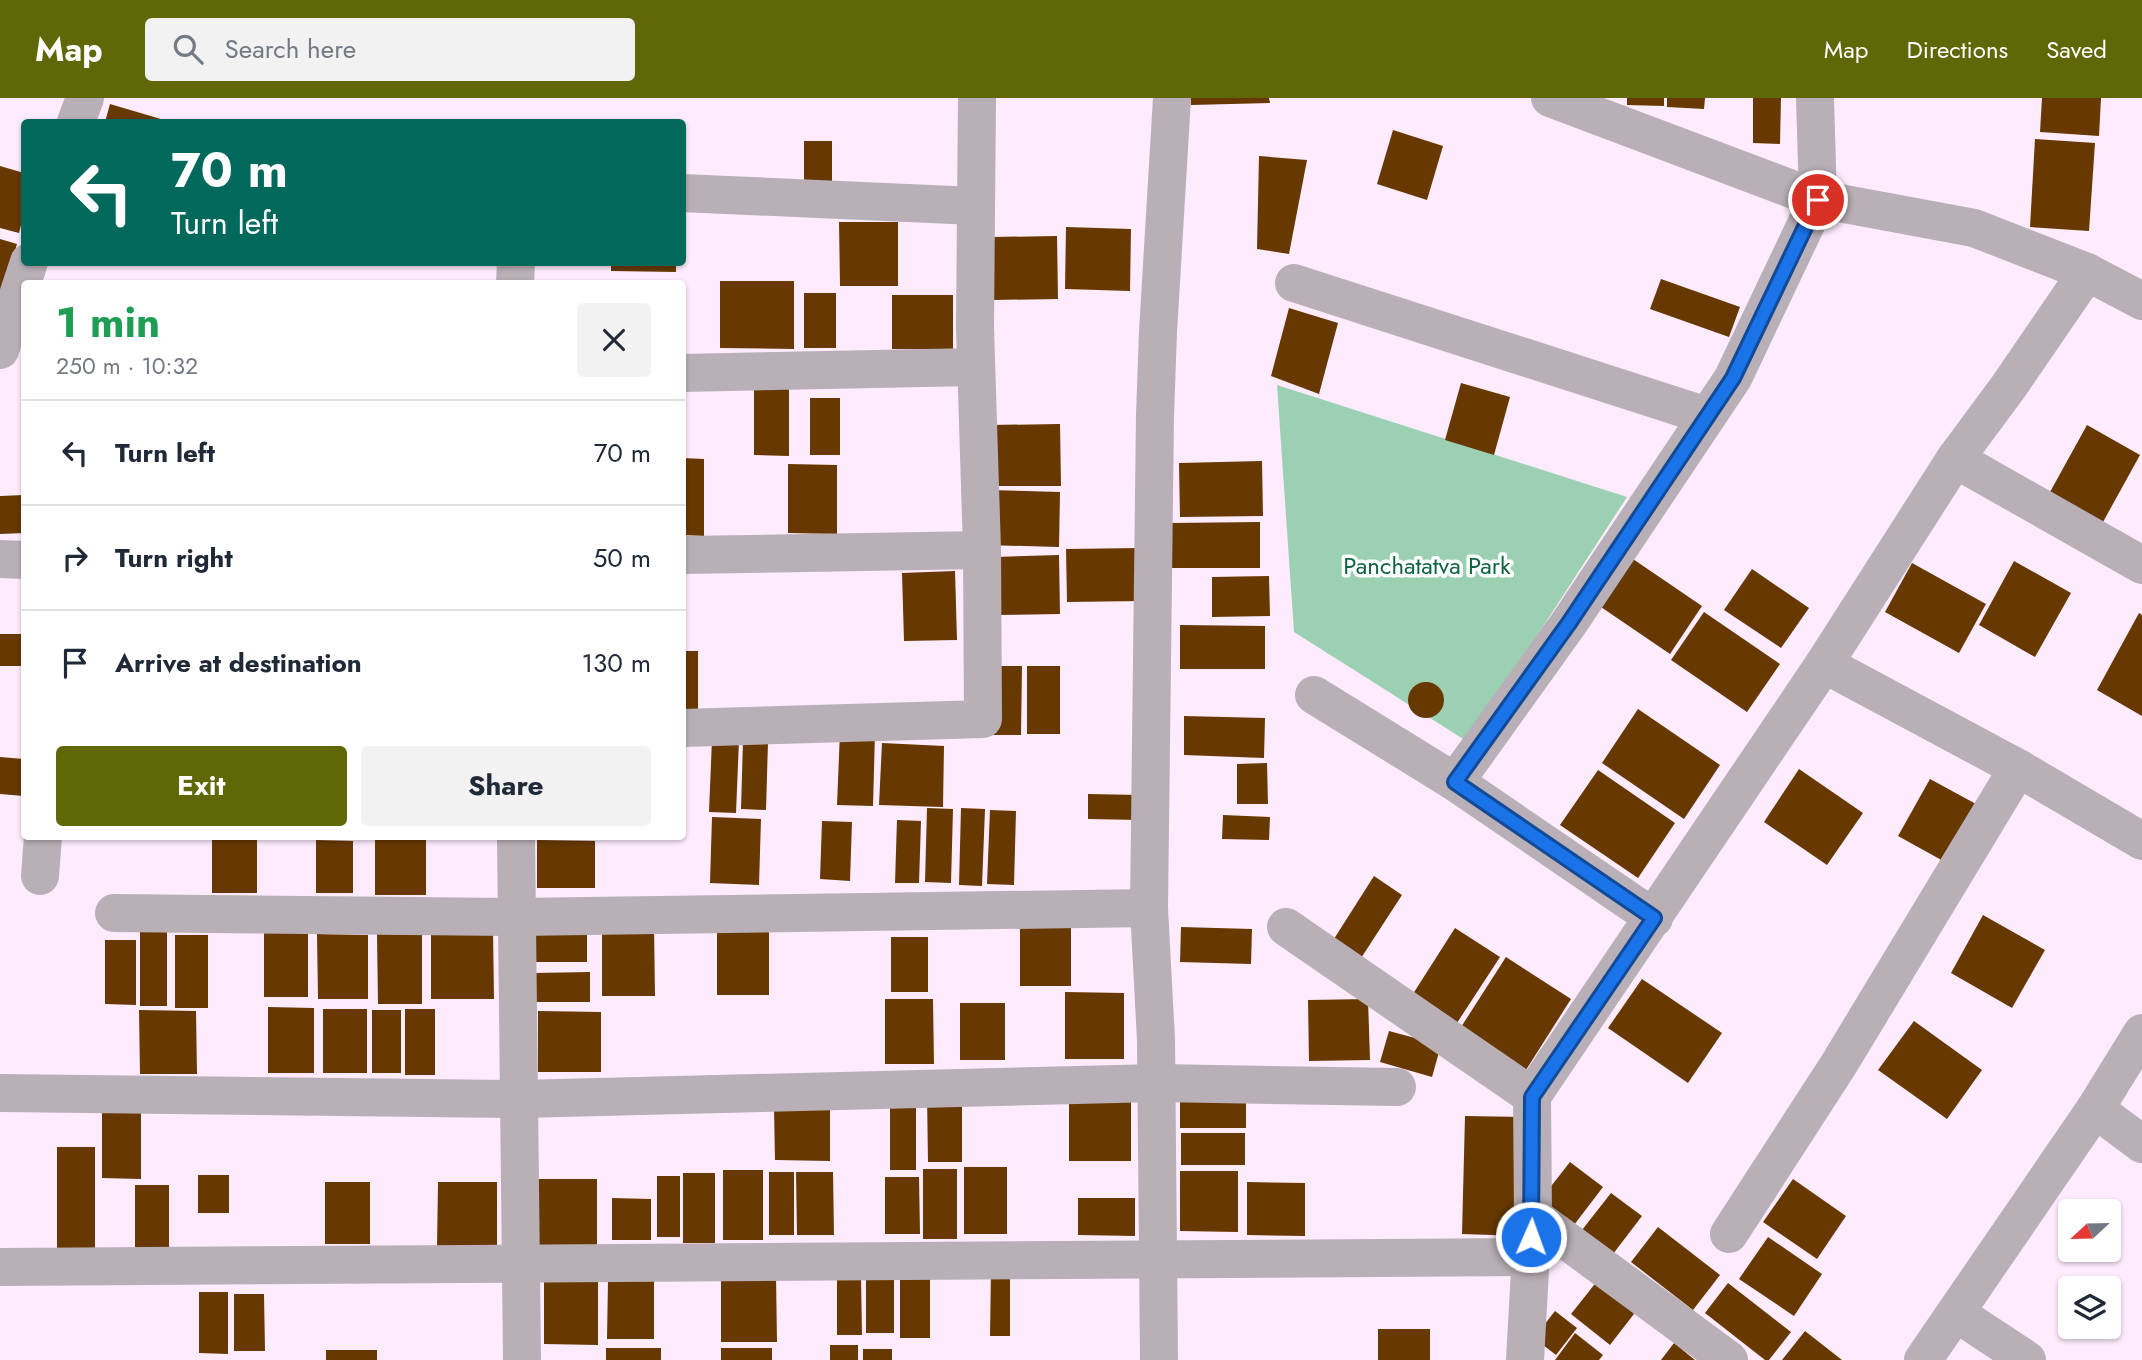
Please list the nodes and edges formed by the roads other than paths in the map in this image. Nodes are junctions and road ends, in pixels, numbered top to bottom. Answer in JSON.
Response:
{"nodes":[{"id":1,"x":85,"y":98,"type":"edge"},
{"id":2,"x":978,"y":98,"type":"edge"},
{"id":3,"x":1172,"y":98,"type":"edge"},
{"id":4,"x":1550,"y":98,"type":"edge"},
{"id":5,"x":1815,"y":98,"type":"edge"},
{"id":6,"x":77,"y":119,"type":"edge"},
{"id":7,"x":686,"y":193,"type":"edge"},
{"id":8,"x":1818,"y":200,"type":"junction"},
{"id":9,"x":975,"y":206,"type":"junction"},
{"id":10,"x":2087,"y":272,"type":"junction"},
{"id":11,"x":1294,"y":283,"type":"dead end"},
{"id":12,"x":21,"y":286,"type":"edge"},
{"id":13,"x":2142,"y":301,"type":"edge"},
{"id":14,"x":0,"y":350,"type":"edge"},
{"id":15,"x":975,"y":368,"type":"junction"},
{"id":16,"x":686,"y":373,"type":"edge"},
{"id":17,"x":1707,"y":416,"type":"junction"},
{"id":18,"x":1955,"y":459,"type":"junction"},
{"id":19,"x":982,"y":550,"type":"junction"},
{"id":20,"x":686,"y":555,"type":"edge"},
{"id":21,"x":0,"y":559,"type":"edge"},
{"id":22,"x":21,"y":560,"type":"edge"},
{"id":23,"x":2142,"y":565,"type":"edge"},
{"id":24,"x":1824,"y":664,"type":"junction"},
{"id":25,"x":1314,"y":695,"type":"dead end"},
{"id":26,"x":686,"y":728,"type":"edge"},
{"id":27,"x":2018,"y":768,"type":"junction"},
{"id":28,"x":1455,"y":782,"type":"junction"},
{"id":29,"x":43,"y":840,"type":"edge"},
{"id":30,"x":516,"y":840,"type":"edge"},
{"id":31,"x":2142,"y":841,"type":"edge"},
{"id":32,"x":40,"y":876,"type":"dead end"},
{"id":33,"x":1149,"y":908,"type":"junction"},
{"id":34,"x":114,"y":913,"type":"dead end"},
{"id":35,"x":517,"y":916,"type":"junction"},
{"id":36,"x":1654,"y":918,"type":"junction"},
{"id":37,"x":1286,"y":927,"type":"dead end"},
{"id":38,"x":2142,"y":1033,"type":"edge"},
{"id":39,"x":1157,"y":1083,"type":"junction"},
{"id":40,"x":1397,"y":1087,"type":"dead end"},
{"id":41,"x":0,"y":1093,"type":"edge"},
{"id":42,"x":1532,"y":1097,"type":"junction"},
{"id":43,"x":520,"y":1099,"type":"junction"},
{"id":44,"x":2095,"y":1109,"type":"junction"},
{"id":45,"x":2142,"y":1144,"type":"edge"},
{"id":46,"x":1533,"y":1216,"type":"junction"},
{"id":47,"x":1729,"y":1234,"type":"dead end"},
{"id":48,"x":1530,"y":1257,"type":"junction"},
{"id":49,"x":1159,"y":1259,"type":"junction"},
{"id":50,"x":521,"y":1265,"type":"junction"},
{"id":51,"x":0,"y":1268,"type":"edge"},
{"id":52,"x":1956,"y":1313,"type":"junction"},
{"id":53,"x":522,"y":1360,"type":"edge"},
{"id":54,"x":1159,"y":1360,"type":"edge"},
{"id":55,"x":1525,"y":1360,"type":"edge"},
{"id":56,"x":1729,"y":1360,"type":"edge"},
{"id":57,"x":1923,"y":1360,"type":"edge"},
{"id":58,"x":2027,"y":1360,"type":"edge"}],
"edges":[{"from":1,"to":6,"type":"street"},
{"from":2,"to":9,"type":"street"},
{"from":3,"to":33,"type":"street"},
{"from":4,"to":8,"type":"street"},
{"from":5,"to":8,"type":"street"},
{"from":7,"to":9,"type":"street"},
{"from":8,"to":10,"type":"street"},
{"from":8,"to":17,"type":"street"},
{"from":9,"to":15,"type":"street"},
{"from":10,"to":13,"type":"street"},
{"from":10,"to":18,"type":"street"},
{"from":11,"to":17,"type":"street"},
{"from":12,"to":14,"type":"street"},
{"from":15,"to":16,"type":"street"},
{"from":15,"to":19,"type":"street"},
{"from":17,"to":28,"type":"street"},
{"from":18,"to":23,"type":"street"},
{"from":18,"to":24,"type":"street"},
{"from":19,"to":20,"type":"street"},
{"from":19,"to":26,"type":"street"},
{"from":21,"to":22,"type":"street"},
{"from":24,"to":27,"type":"street"},
{"from":24,"to":36,"type":"street"},
{"from":25,"to":28,"type":"street"},
{"from":27,"to":31,"type":"street"},
{"from":27,"to":47,"type":"street"},
{"from":28,"to":36,"type":"street"},
{"from":29,"to":32,"type":"street"},
{"from":30,"to":35,"type":"street"},
{"from":33,"to":35,"type":"street"},
{"from":33,"to":39,"type":"street"},
{"from":34,"to":35,"type":"street"},
{"from":35,"to":43,"type":"street"},
{"from":36,"to":42,"type":"street"},
{"from":37,"to":42,"type":"street"},
{"from":38,"to":44,"type":"street"},
{"from":39,"to":40,"type":"street"},
{"from":39,"to":43,"type":"street"},
{"from":39,"to":49,"type":"street"},
{"from":41,"to":43,"type":"street"},
{"from":42,"to":46,"type":"street"},
{"from":43,"to":50,"type":"street"},
{"from":44,"to":45,"type":"street"},
{"from":44,"to":52,"type":"street"},
{"from":46,"to":48,"type":"street"},
{"from":46,"to":56,"type":"street"},
{"from":48,"to":49,"type":"street"},
{"from":48,"to":55,"type":"street"},
{"from":49,"to":50,"type":"street"},
{"from":49,"to":54,"type":"street"},
{"from":50,"to":51,"type":"street"},
{"from":50,"to":53,"type":"street"},
{"from":52,"to":57,"type":"street"},
{"from":52,"to":58,"type":"street"}]}
